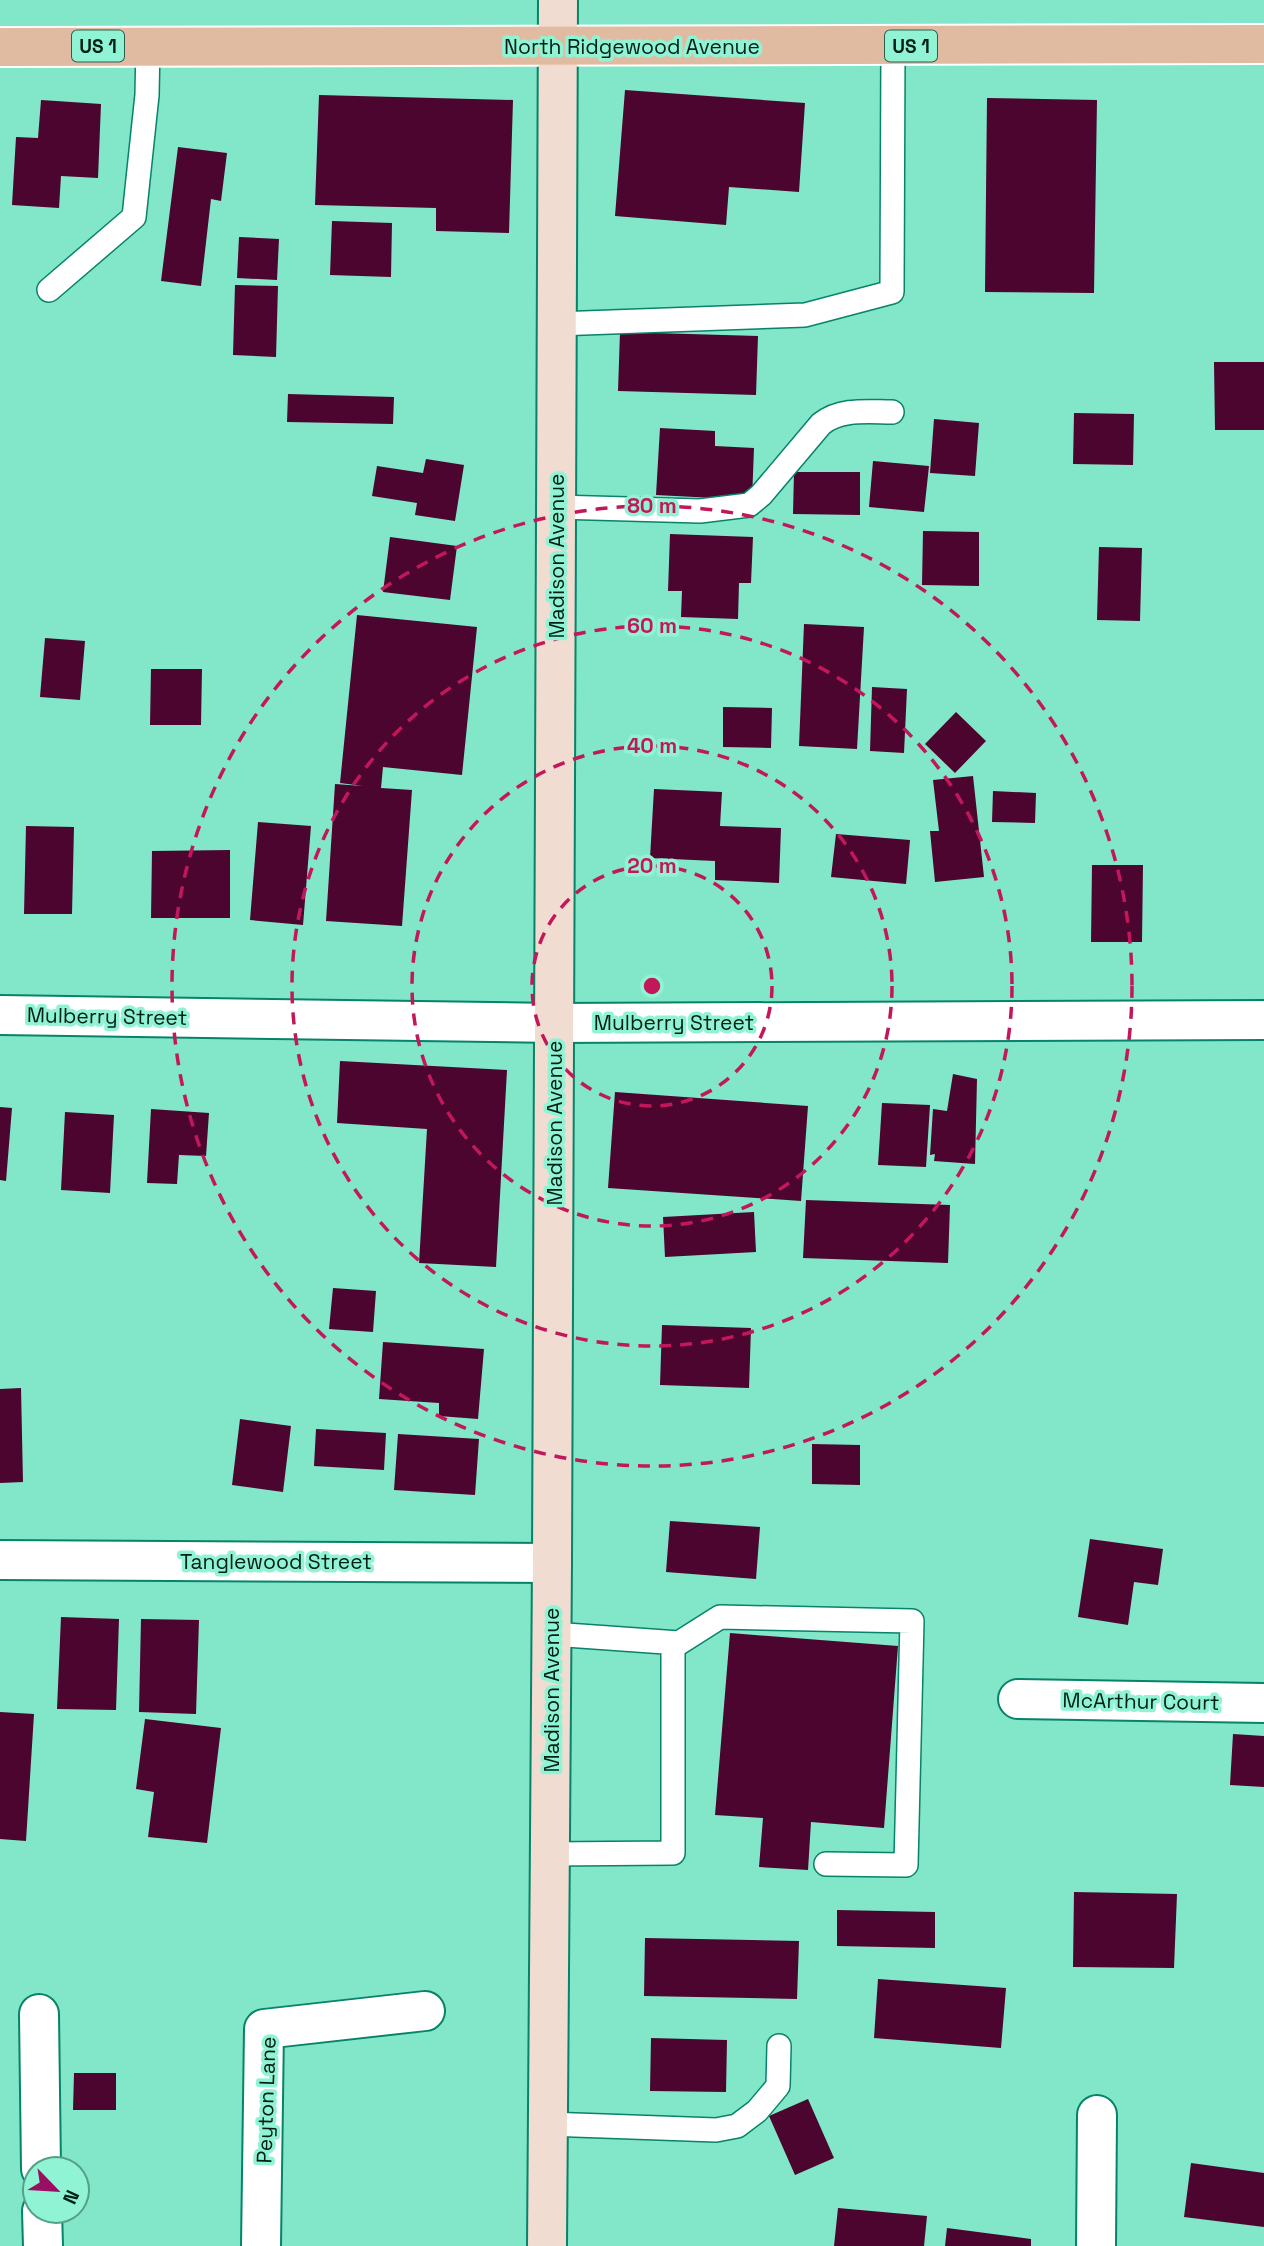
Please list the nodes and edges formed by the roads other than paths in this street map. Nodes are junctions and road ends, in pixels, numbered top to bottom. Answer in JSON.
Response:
{"nodes":[{"id":1,"x":558,"y":0,"type":"edge"},
{"id":2,"x":1264,"y":44,"type":"edge"},
{"id":3,"x":148,"y":46,"type":"junction"},
{"id":4,"x":557,"y":46,"type":"junction"},
{"id":5,"x":893,"y":46,"type":"junction"},
{"id":6,"x":0,"y":47,"type":"edge"},
{"id":7,"x":50,"y":290,"type":"dead end"},
{"id":8,"x":556,"y":324,"type":"junction"},
{"id":9,"x":892,"y":412,"type":"dead end"},
{"id":10,"x":556,"y":507,"type":"junction"},
{"id":11,"x":0,"y":1015,"type":"edge"},
{"id":12,"x":1264,"y":1020,"type":"edge"},
{"id":13,"x":555,"y":1023,"type":"junction"},
{"id":14,"x":0,"y":1560,"type":"edge"},
{"id":15,"x":552,"y":1563,"type":"junction"},
{"id":16,"x":552,"y":1634,"type":"junction"},
{"id":17,"x":679,"y":1643,"type":"junction"},
{"id":18,"x":1018,"y":1699,"type":"dead end"},
{"id":19,"x":1264,"y":1703,"type":"edge"},
{"id":20,"x":550,"y":1853,"type":"junction"},
{"id":21,"x":826,"y":1864,"type":"dead end"},
{"id":22,"x":425,"y":2011,"type":"dead end"},
{"id":23,"x":39,"y":2014,"type":"dead end"},
{"id":24,"x":779,"y":2046,"type":"dead end"},
{"id":25,"x":1097,"y":2115,"type":"dead end"},
{"id":26,"x":547,"y":2124,"type":"junction"},
{"id":27,"x":41,"y":2155,"type":"edge"},
{"id":28,"x":42,"y":2225,"type":"edge"},
{"id":29,"x":43,"y":2246,"type":"edge"},
{"id":30,"x":261,"y":2246,"type":"edge"},
{"id":31,"x":547,"y":2246,"type":"edge"},
{"id":32,"x":1096,"y":2246,"type":"edge"}],
"edges":[{"from":1,"to":4,"type":"street","name":"Madison Avenue"},
{"from":2,"to":5,"type":"main road","name":"North Ridgewood Avenue","number":"US 1"},
{"from":3,"to":4,"type":"main road","name":"North Ridgewood Avenue","number":"US 1"},
{"from":3,"to":6,"type":"main road","name":"North Ridgewood Avenue","number":"US 1"},
{"from":3,"to":7,"type":"lane"},
{"from":4,"to":5,"type":"main road","name":"North Ridgewood Avenue","number":"US 1"},
{"from":4,"to":8,"type":"street","name":"Madison Avenue"},
{"from":5,"to":8,"type":"lane"},
{"from":8,"to":10,"type":"street","name":"Madison Avenue"},
{"from":9,"to":10,"type":"lane"},
{"from":10,"to":13,"type":"street","name":"Madison Avenue"},
{"from":11,"to":13,"type":"street","name":"Mulberry Street"},
{"from":12,"to":13,"type":"street","name":"Mulberry Street"},
{"from":13,"to":15,"type":"street","name":"Madison Avenue"},
{"from":14,"to":15,"type":"street","name":"Tanglewood Street"},
{"from":15,"to":16,"type":"street","name":"Madison Avenue"},
{"from":16,"to":17,"type":"lane"},
{"from":16,"to":20,"type":"street","name":"Madison Avenue"},
{"from":17,"to":20,"type":"lane"},
{"from":17,"to":21,"type":"lane"},
{"from":18,"to":19,"type":"street","name":"McArthur Court"},
{"from":20,"to":26,"type":"street","name":"Madison Avenue"},
{"from":22,"to":30,"type":"street","name":"Peyton Lane"},
{"from":23,"to":27,"type":"street"},
{"from":24,"to":26,"type":"lane"},
{"from":25,"to":32,"type":"street"},
{"from":26,"to":31,"type":"street","name":"Madison Avenue"},
{"from":28,"to":29,"type":"street"}]}
